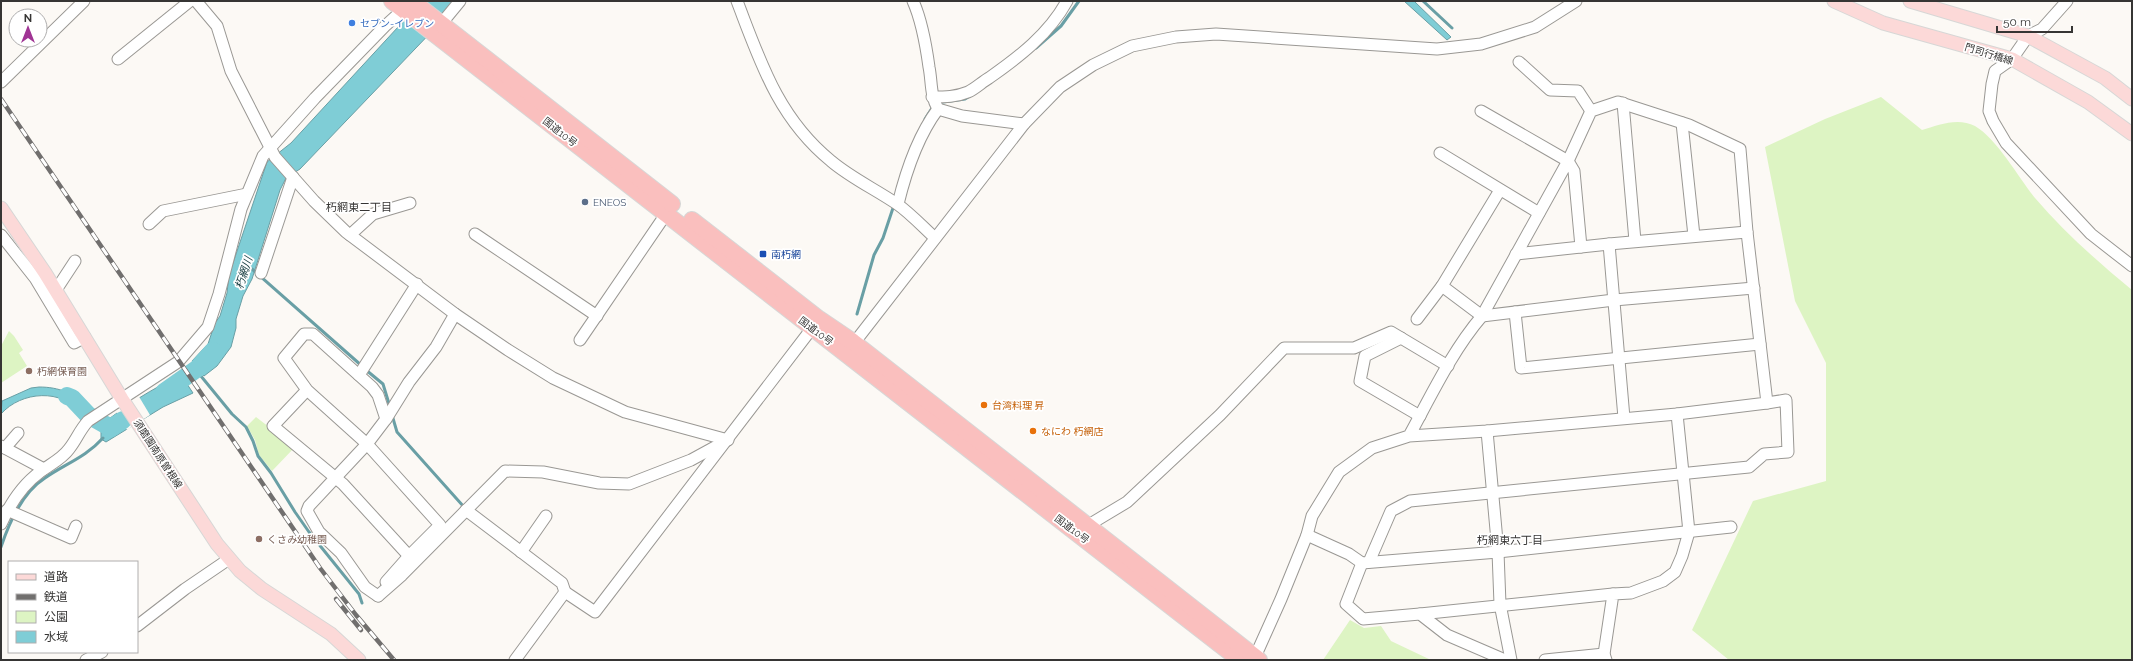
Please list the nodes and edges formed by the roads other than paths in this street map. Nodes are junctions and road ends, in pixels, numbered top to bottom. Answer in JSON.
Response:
{"nodes":[{"id":1,"x":84,"y":1,"type":"edge"},
{"id":2,"x":190,"y":1,"type":"edge"},
{"id":3,"x":196,"y":1,"type":"edge"},
{"id":4,"x":460,"y":1,"type":"edge"},
{"id":5,"x":737,"y":1,"type":"edge"},
{"id":6,"x":912,"y":1,"type":"edge"},
{"id":7,"x":1068,"y":1,"type":"edge"},
{"id":8,"x":1576,"y":1,"type":"edge"},
{"id":9,"x":1834,"y":1,"type":"edge"},
{"id":10,"x":1910,"y":1,"type":"edge"},
{"id":11,"x":2067,"y":1,"type":"edge"},
{"id":12,"x":405,"y":3,"type":"edge"},
{"id":13,"x":437,"y":29,"type":"junction"},
{"id":14,"x":2028,"y":36,"type":"junction"},
{"id":15,"x":118,"y":59,"type":"dead end"},
{"id":16,"x":2012,"y":59,"type":"junction"},
{"id":17,"x":1519,"y":62,"type":"dead end"},
{"id":18,"x":1,"y":82,"type":"edge"},
{"id":19,"x":932,"y":98,"type":"junction"},
{"id":20,"x":2132,"y":99,"type":"edge"},
{"id":21,"x":1623,"y":103,"type":"junction"},
{"id":22,"x":938,"y":109,"type":"junction"},
{"id":23,"x":1481,"y":111,"type":"dead end"},
{"id":24,"x":1591,"y":112,"type":"junction"},
{"id":25,"x":1682,"y":123,"type":"junction"},
{"id":26,"x":1024,"y":124,"type":"junction"},
{"id":27,"x":2132,"y":134,"type":"edge"},
{"id":28,"x":273,"y":152,"type":"junction"},
{"id":29,"x":1440,"y":153,"type":"dead end"},
{"id":30,"x":1568,"y":161,"type":"junction"},
{"id":31,"x":293,"y":176,"type":"junction"},
{"id":32,"x":1500,"y":190,"type":"junction"},
{"id":33,"x":247,"y":194,"type":"junction"},
{"id":34,"x":410,"y":203,"type":"dead end"},
{"id":35,"x":898,"y":204,"type":"junction"},
{"id":36,"x":1,"y":208,"type":"edge"},
{"id":37,"x":1539,"y":213,"type":"junction"},
{"id":38,"x":666,"y":214,"type":"junction"},
{"id":39,"x":149,"y":224,"type":"dead end"},
{"id":40,"x":1747,"y":232,"type":"junction"},
{"id":41,"x":475,"y":234,"type":"dead end"},
{"id":42,"x":350,"y":235,"type":"junction"},
{"id":43,"x":1,"y":236,"type":"edge"},
{"id":44,"x":1694,"y":236,"type":"junction"},
{"id":45,"x":935,"y":238,"type":"junction"},
{"id":46,"x":1635,"y":241,"type":"junction"},
{"id":47,"x":1609,"y":244,"type":"junction"},
{"id":48,"x":1581,"y":247,"type":"junction"},
{"id":49,"x":1516,"y":254,"type":"junction"},
{"id":50,"x":75,"y":261,"type":"dead end"},
{"id":51,"x":2132,"y":266,"type":"edge"},
{"id":52,"x":261,"y":273,"type":"dead end"},
{"id":53,"x":417,"y":284,"type":"junction"},
{"id":54,"x":1442,"y":286,"type":"junction"},
{"id":55,"x":1754,"y":288,"type":"junction"},
{"id":56,"x":56,"y":290,"type":"junction"},
{"id":57,"x":1614,"y":300,"type":"junction"},
{"id":58,"x":1516,"y":312,"type":"junction"},
{"id":59,"x":455,"y":314,"type":"junction"},
{"id":60,"x":597,"y":316,"type":"junction"},
{"id":61,"x":1482,"y":316,"type":"junction"},
{"id":62,"x":1417,"y":319,"type":"dead end"},
{"id":63,"x":815,"y":324,"type":"junction"},
{"id":64,"x":85,"y":337,"type":"junction"},
{"id":65,"x":1401,"y":338,"type":"junction"},
{"id":66,"x":580,"y":340,"type":"dead end"},
{"id":67,"x":1760,"y":344,"type":"junction"},
{"id":68,"x":850,"y":348,"type":"junction"},
{"id":69,"x":1619,"y":357,"type":"junction"},
{"id":70,"x":1448,"y":366,"type":"junction"},
{"id":71,"x":362,"y":370,"type":"junction"},
{"id":72,"x":307,"y":390,"type":"junction"},
{"id":73,"x":123,"y":400,"type":"junction"},
{"id":74,"x":1767,"y":402,"type":"junction"},
{"id":75,"x":1677,"y":414,"type":"junction"},
{"id":76,"x":1420,"y":416,"type":"junction"},
{"id":77,"x":387,"y":417,"type":"junction"},
{"id":78,"x":1624,"y":418,"type":"junction"},
{"id":79,"x":1487,"y":431,"type":"junction"},
{"id":80,"x":18,"y":433,"type":"dead end"},
{"id":81,"x":1409,"y":436,"type":"junction"},
{"id":82,"x":728,"y":440,"type":"junction"},
{"id":83,"x":367,"y":444,"type":"junction"},
{"id":84,"x":3,"y":447,"type":"edge"},
{"id":85,"x":44,"y":469,"type":"junction"},
{"id":86,"x":1683,"y":473,"type":"junction"},
{"id":87,"x":336,"y":479,"type":"junction"},
{"id":88,"x":1492,"y":492,"type":"junction"},
{"id":89,"x":466,"y":510,"type":"junction"},
{"id":90,"x":13,"y":513,"type":"junction"},
{"id":91,"x":546,"y":516,"type":"dead end"},
{"id":92,"x":1,"y":524,"type":"edge"},
{"id":93,"x":76,"y":526,"type":"dead end"},
{"id":94,"x":1087,"y":526,"type":"junction"},
{"id":95,"x":1732,"y":527,"type":"dead end"},
{"id":96,"x":1689,"y":532,"type":"junction"},
{"id":97,"x":1307,"y":535,"type":"junction"},
{"id":98,"x":521,"y":552,"type":"junction"},
{"id":99,"x":1498,"y":552,"type":"junction"},
{"id":100,"x":409,"y":556,"type":"junction"},
{"id":101,"x":229,"y":559,"type":"junction"},
{"id":102,"x":1366,"y":563,"type":"junction"},
{"id":103,"x":565,"y":592,"type":"junction"},
{"id":104,"x":1613,"y":594,"type":"junction"},
{"id":105,"x":378,"y":596,"type":"junction"},
{"id":106,"x":1500,"y":604,"type":"junction"},
{"id":107,"x":1420,"y":614,"type":"junction"},
{"id":108,"x":138,"y":625,"type":"edge"},
{"id":109,"x":100,"y":653,"type":"edge"},
{"id":110,"x":1605,"y":657,"type":"edge"},
{"id":111,"x":1251,"y":659,"type":"edge"},
{"id":112,"x":86,"y":660,"type":"edge"},
{"id":113,"x":359,"y":660,"type":"edge"},
{"id":114,"x":515,"y":660,"type":"edge"},
{"id":115,"x":1505,"y":660,"type":"edge"},
{"id":116,"x":1511,"y":660,"type":"edge"},
{"id":117,"x":1545,"y":660,"type":"edge"}],
"edges":[{"from":1,"to":18,"type":"street"},
{"from":2,"to":15,"type":"street"},
{"from":3,"to":28,"type":"street"},
{"from":4,"to":13,"type":"street"},
{"from":5,"to":35,"type":"street"},
{"from":6,"to":19,"type":"street"},
{"from":7,"to":19,"type":"street"},
{"from":8,"to":26,"type":"street"},
{"from":9,"to":16,"type":"main road","name":"門司行橋線"},
{"from":10,"to":14,"type":"main road"},
{"from":11,"to":14,"type":"street"},
{"from":12,"to":13,"type":"highway","name":"国道10号"},
{"from":12,"to":28,"type":"street"},
{"from":13,"to":38,"type":"highway","name":"国道10号"},
{"from":13,"to":63,"type":"highway","name":"国道10号"},
{"from":14,"to":16,"type":"street"},
{"from":14,"to":20,"type":"main road"},
{"from":16,"to":27,"type":"main road","name":"門司行橋線"},
{"from":16,"to":51,"type":"street"},
{"from":17,"to":24,"type":"street"},
{"from":19,"to":22,"type":"street"},
{"from":21,"to":24,"type":"street"},
{"from":21,"to":25,"type":"street"},
{"from":21,"to":46,"type":"street"},
{"from":22,"to":26,"type":"street"},
{"from":22,"to":35,"type":"street"},
{"from":23,"to":30,"type":"street"},
{"from":24,"to":30,"type":"street"},
{"from":25,"to":40,"type":"street"},
{"from":25,"to":44,"type":"street"},
{"from":26,"to":45,"type":"street"},
{"from":28,"to":31,"type":"street"},
{"from":28,"to":33,"type":"street"},
{"from":29,"to":32,"type":"street"},
{"from":30,"to":37,"type":"street"},
{"from":30,"to":48,"type":"street"},
{"from":31,"to":42,"type":"street"},
{"from":31,"to":52,"type":"street"},
{"from":32,"to":37,"type":"street"},
{"from":32,"to":54,"type":"street"},
{"from":33,"to":39,"type":"street"},
{"from":33,"to":73,"type":"street"},
{"from":34,"to":42,"type":"street"},
{"from":35,"to":45,"type":"street"},
{"from":36,"to":56,"type":"main road","name":"須磨園南原曽根線"},
{"from":37,"to":49,"type":"street"},
{"from":38,"to":60,"type":"street"},
{"from":38,"to":63,"type":"highway","name":"国道10号"},
{"from":40,"to":44,"type":"street"},
{"from":40,"to":55,"type":"street"},
{"from":41,"to":60,"type":"street"},
{"from":42,"to":53,"type":"street"},
{"from":43,"to":64,"type":"street"},
{"from":44,"to":46,"type":"street"},
{"from":45,"to":68,"type":"street"},
{"from":46,"to":47,"type":"street"},
{"from":47,"to":48,"type":"street"},
{"from":47,"to":57,"type":"street"},
{"from":48,"to":49,"type":"street"},
{"from":49,"to":61,"type":"street"},
{"from":50,"to":56,"type":"street"},
{"from":53,"to":59,"type":"street"},
{"from":53,"to":71,"type":"street"},
{"from":54,"to":61,"type":"street"},
{"from":54,"to":62,"type":"street"},
{"from":55,"to":57,"type":"street"},
{"from":55,"to":67,"type":"street"},
{"from":56,"to":64,"type":"main road","name":"須磨園南原曽根線"},
{"from":57,"to":58,"type":"street"},
{"from":57,"to":69,"type":"street"},
{"from":58,"to":61,"type":"street"},
{"from":58,"to":69,"type":"street"},
{"from":59,"to":77,"type":"street"},
{"from":59,"to":82,"type":"street"},
{"from":60,"to":66,"type":"street"},
{"from":61,"to":70,"type":"street"},
{"from":63,"to":68,"type":"highway","name":"国道10号"},
{"from":63,"to":82,"type":"street"},
{"from":64,"to":73,"type":"main road","name":"須磨園南原曽根線"},
{"from":65,"to":70,"type":"street"},
{"from":65,"to":76,"type":"street"},
{"from":65,"to":94,"type":"street"},
{"from":67,"to":69,"type":"street"},
{"from":67,"to":74,"type":"street"},
{"from":68,"to":94,"type":"highway","name":"国道10号"},
{"from":68,"to":111,"type":"highway","name":"国道10号"},
{"from":69,"to":78,"type":"street"},
{"from":70,"to":76,"type":"street"},
{"from":71,"to":72,"type":"street"},
{"from":71,"to":77,"type":"street"},
{"from":72,"to":83,"type":"street"},
{"from":72,"to":87,"type":"street"},
{"from":73,"to":85,"type":"street"},
{"from":73,"to":101,"type":"main road","name":"須磨園南原曽根線"},
{"from":74,"to":75,"type":"street"},
{"from":74,"to":86,"type":"street"},
{"from":75,"to":78,"type":"street"},
{"from":75,"to":86,"type":"street"},
{"from":76,"to":81,"type":"street"},
{"from":77,"to":83,"type":"street"},
{"from":78,"to":79,"type":"street"},
{"from":79,"to":81,"type":"street"},
{"from":79,"to":88,"type":"street"},
{"from":80,"to":84,"type":"street"},
{"from":81,"to":97,"type":"street"},
{"from":82,"to":89,"type":"street"},
{"from":82,"to":103,"type":"street"},
{"from":83,"to":87,"type":"street"},
{"from":83,"to":100,"type":"street"},
{"from":84,"to":85,"type":"street"},
{"from":85,"to":90,"type":"street"},
{"from":86,"to":88,"type":"street"},
{"from":86,"to":96,"type":"street"},
{"from":87,"to":100,"type":"street"},
{"from":87,"to":105,"type":"street"},
{"from":88,"to":99,"type":"street"},
{"from":88,"to":102,"type":"street"},
{"from":89,"to":98,"type":"street"},
{"from":89,"to":105,"type":"street"},
{"from":90,"to":92,"type":"street"},
{"from":90,"to":93,"type":"street"},
{"from":91,"to":98,"type":"street"},
{"from":94,"to":111,"type":"highway","name":"国道10号"},
{"from":95,"to":96,"type":"street"},
{"from":96,"to":99,"type":"street"},
{"from":96,"to":104,"type":"street"},
{"from":97,"to":102,"type":"street"},
{"from":97,"to":111,"type":"street"},
{"from":98,"to":103,"type":"street"},
{"from":99,"to":102,"type":"street"},
{"from":99,"to":106,"type":"street"},
{"from":100,"to":105,"type":"street"},
{"from":101,"to":108,"type":"street"},
{"from":101,"to":113,"type":"main road","name":"須磨園南原曽根線"},
{"from":102,"to":107,"type":"street"},
{"from":103,"to":114,"type":"street"},
{"from":104,"to":106,"type":"street"},
{"from":104,"to":110,"type":"street"},
{"from":106,"to":107,"type":"street"},
{"from":106,"to":116,"type":"street"},
{"from":107,"to":115,"type":"street"},
{"from":109,"to":112,"type":"street"},
{"from":110,"to":117,"type":"street"}]}
